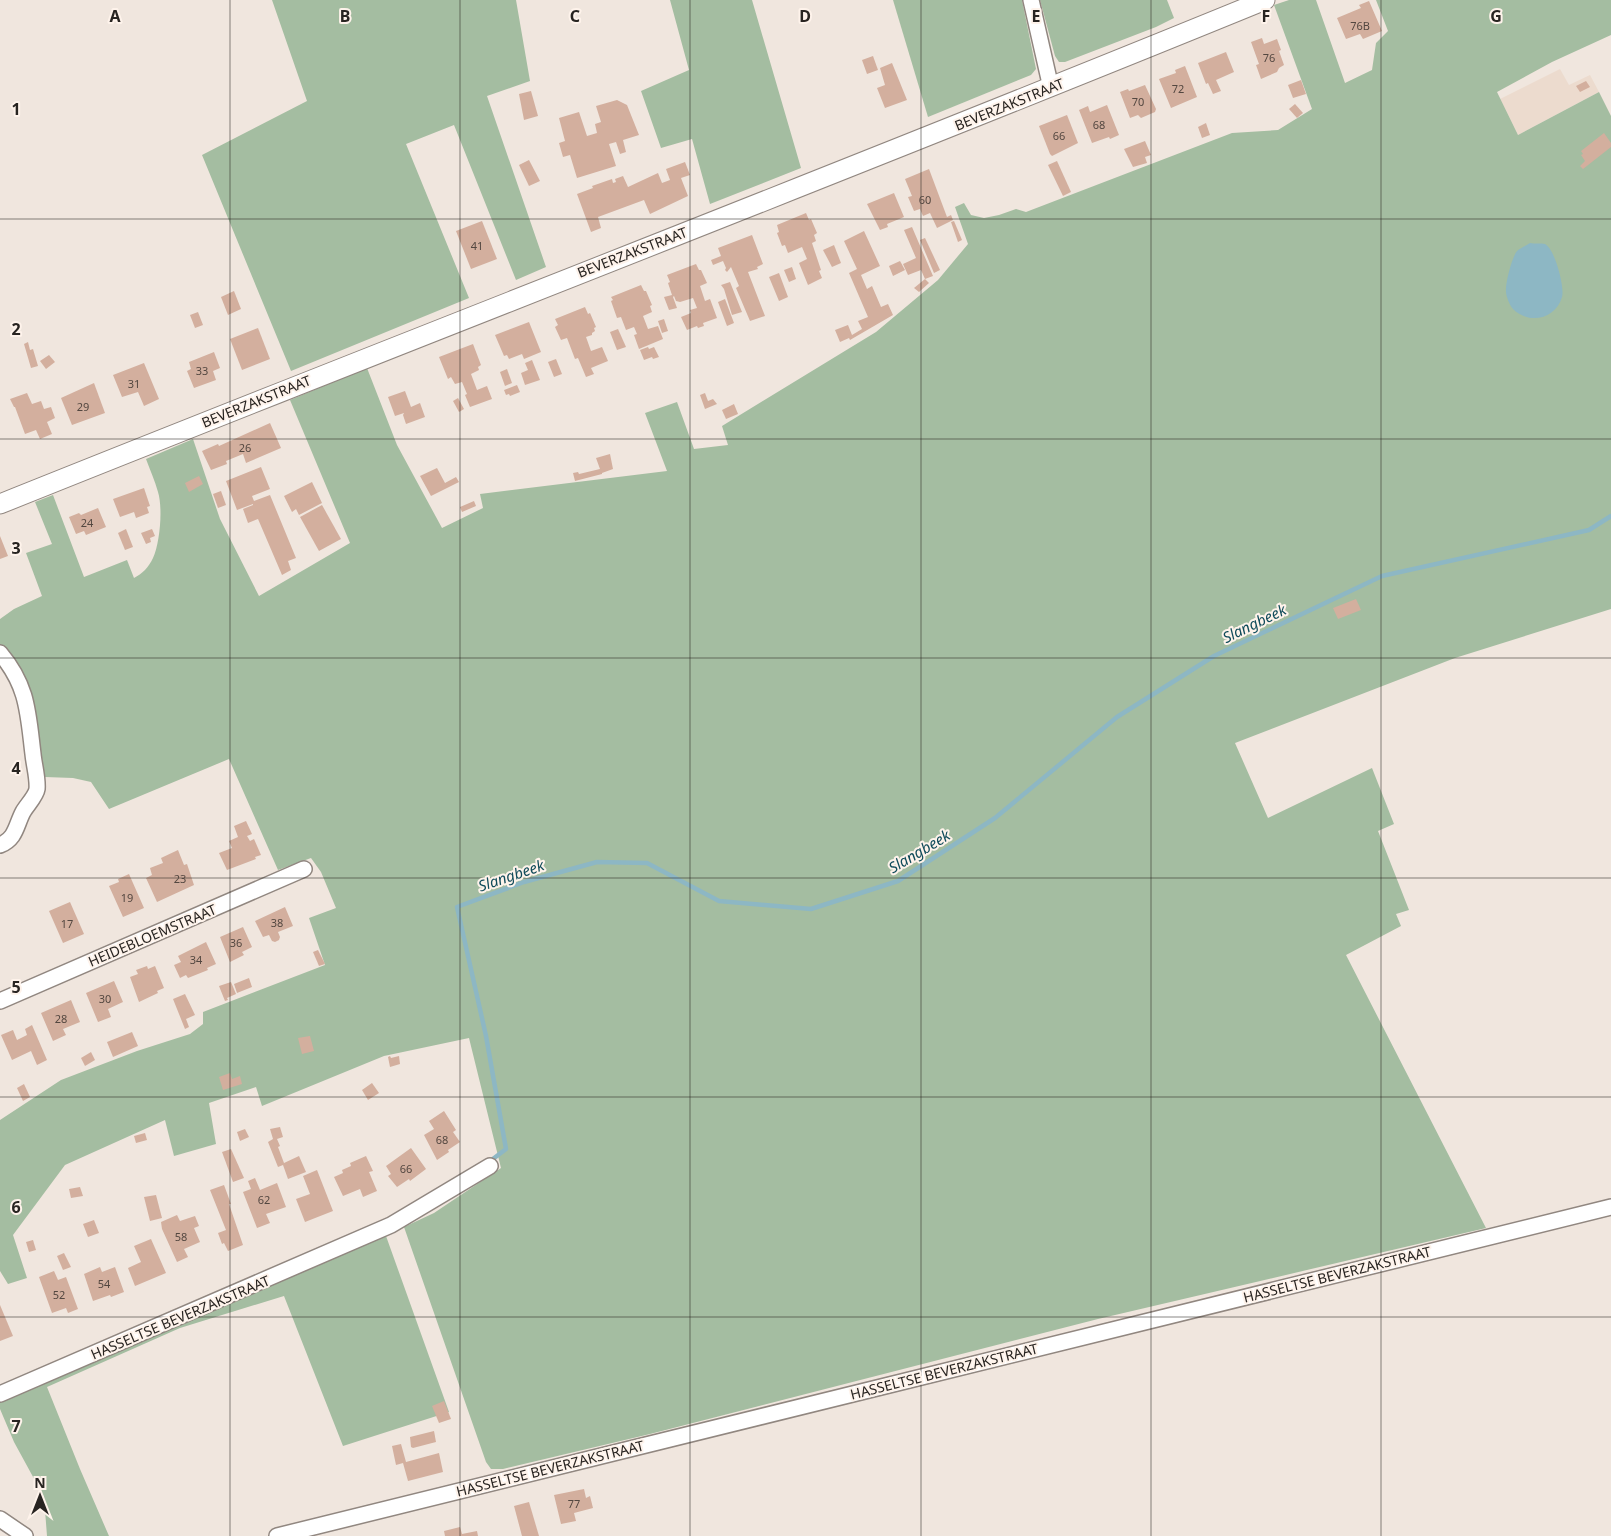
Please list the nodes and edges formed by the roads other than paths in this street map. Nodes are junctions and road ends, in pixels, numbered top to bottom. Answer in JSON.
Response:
{"nodes":[{"id":1,"x":1031,"y":0,"type":"edge"},
{"id":2,"x":1264,"y":0,"type":"edge"},
{"id":3,"x":1051,"y":88,"type":"junction"},
{"id":4,"x":0,"y":504,"type":"edge"},
{"id":5,"x":0,"y":653,"type":"edge"},
{"id":6,"x":0,"y":845,"type":"edge"},
{"id":7,"x":304,"y":868,"type":"dead end"},
{"id":8,"x":0,"y":1000,"type":"edge"},
{"id":9,"x":490,"y":1166,"type":"dead end"},
{"id":10,"x":1611,"y":1207,"type":"edge"},
{"id":11,"x":0,"y":1394,"type":"edge"},
{"id":12,"x":0,"y":1519,"type":"edge"},
{"id":13,"x":25,"y":1536,"type":"edge"},
{"id":14,"x":277,"y":1536,"type":"edge"}],
"edges":[{"from":1,"to":3,"type":"street"},
{"from":2,"to":3,"type":"street","name":"BEVERZAKSTRAAT"},
{"from":3,"to":4,"type":"street","name":"BEVERZAKSTRAAT"},
{"from":5,"to":6,"type":"street"},
{"from":7,"to":8,"type":"street","name":"HEIDEBLOEMSTRAAT"},
{"from":9,"to":11,"type":"street","name":"HASSELTSE BEVERZAKSTRAAT"},
{"from":10,"to":14,"type":"street","name":"HASSELTSE BEVERZAKSTRAAT"},
{"from":12,"to":13,"type":"street"}]}
